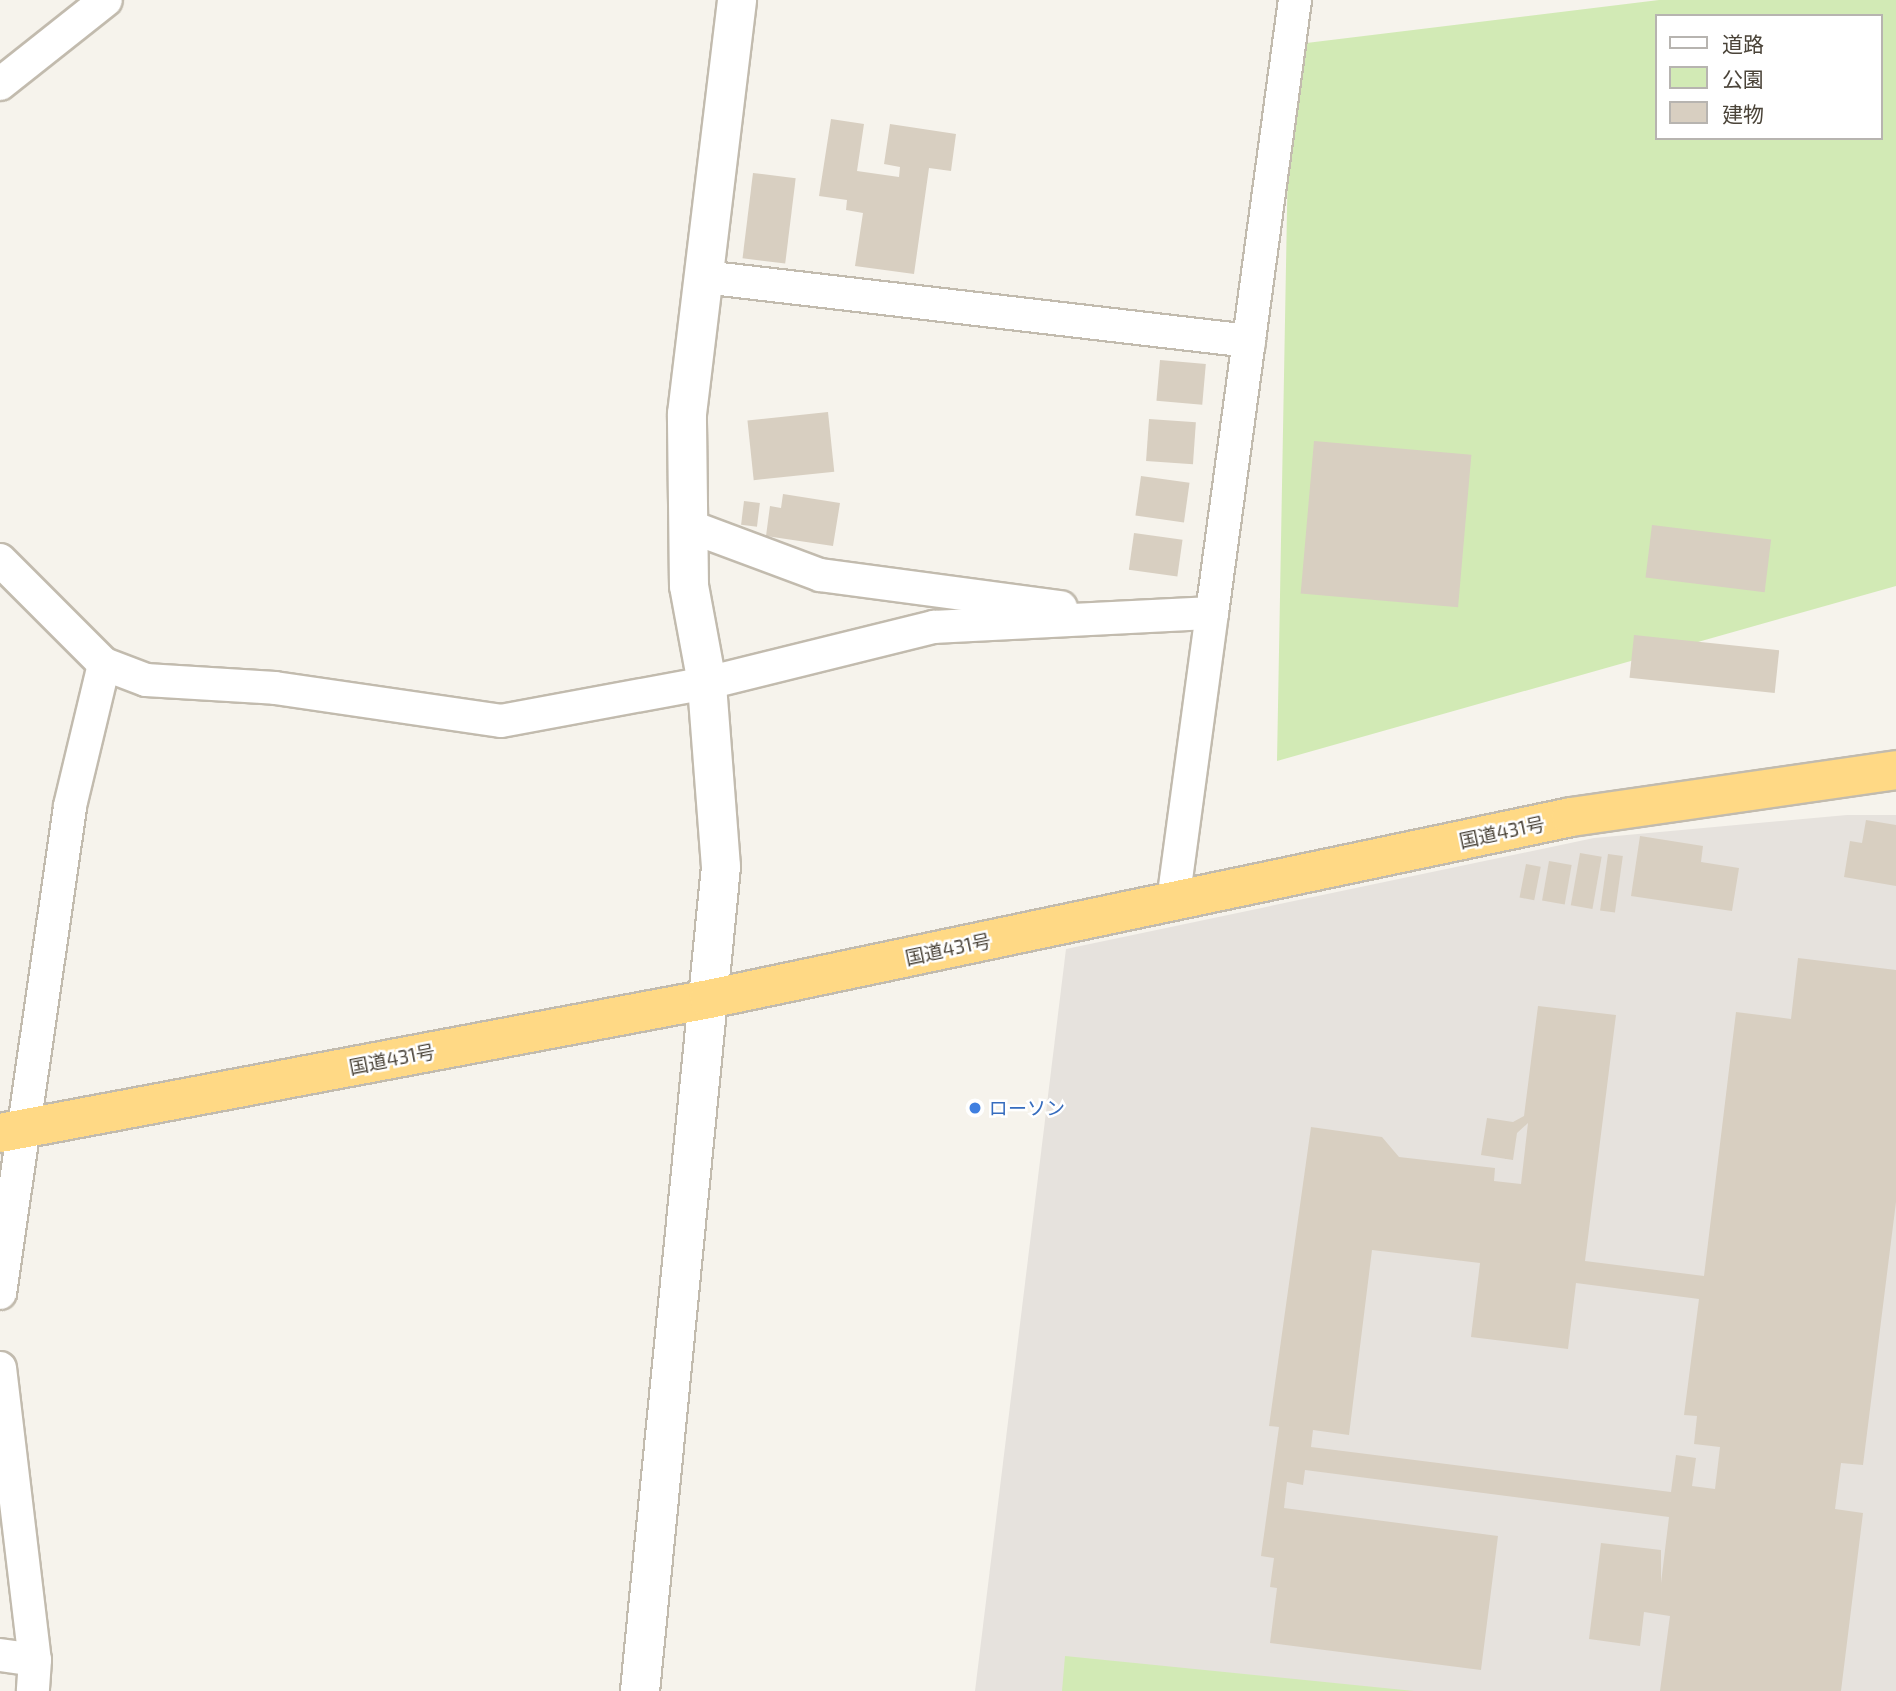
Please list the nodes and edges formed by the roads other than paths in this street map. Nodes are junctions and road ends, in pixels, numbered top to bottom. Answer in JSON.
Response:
{"nodes":[{"id":1,"x":106,"y":0,"type":"edge"},
{"id":2,"x":737,"y":0,"type":"edge"},
{"id":3,"x":1295,"y":0,"type":"edge"},
{"id":4,"x":0,"y":84,"type":"edge"},
{"id":5,"x":704,"y":277,"type":"junction"},
{"id":6,"x":1249,"y":341,"type":"junction"},
{"id":7,"x":689,"y":526,"type":"junction"},
{"id":8,"x":0,"y":560,"type":"edge"},
{"id":9,"x":1212,"y":613,"type":"junction"},
{"id":10,"x":1139,"y":617,"type":"junction"},
{"id":11,"x":104,"y":664,"type":"junction"},
{"id":12,"x":707,"y":682,"type":"junction"},
{"id":13,"x":1895,"y":762,"type":"edge"},
{"id":14,"x":1173,"y":901,"type":"junction"},
{"id":15,"x":709,"y":999,"type":"junction"},
{"id":16,"x":10,"y":1131,"type":"edge"},
{"id":17,"x":0,"y":1293,"type":"edge"},
{"id":18,"x":0,"y":1368,"type":"edge"},
{"id":19,"x":0,"y":1655,"type":"edge"},
{"id":20,"x":36,"y":1660,"type":"junction"},
{"id":21,"x":33,"y":1691,"type":"edge"},
{"id":22,"x":640,"y":1691,"type":"edge"}],
"edges":[{"from":1,"to":4,"type":"street"},
{"from":2,"to":5,"type":"street"},
{"from":3,"to":6,"type":"street"},
{"from":5,"to":6,"type":"street"},
{"from":5,"to":7,"type":"street"},
{"from":6,"to":9,"type":"street"},
{"from":7,"to":10,"type":"street"},
{"from":7,"to":12,"type":"street"},
{"from":8,"to":11,"type":"street"},
{"from":9,"to":10,"type":"street"},
{"from":9,"to":14,"type":"street"},
{"from":10,"to":12,"type":"street"},
{"from":11,"to":12,"type":"street"},
{"from":11,"to":16,"type":"street"},
{"from":12,"to":15,"type":"street"},
{"from":13,"to":14,"type":"highway","name":"国道431号"},
{"from":14,"to":15,"type":"highway","name":"国道431号"},
{"from":15,"to":16,"type":"highway","name":"国道431号"},
{"from":15,"to":22,"type":"street"},
{"from":16,"to":17,"type":"street"},
{"from":18,"to":20,"type":"street"},
{"from":19,"to":20,"type":"street"},
{"from":20,"to":21,"type":"street"}]}
